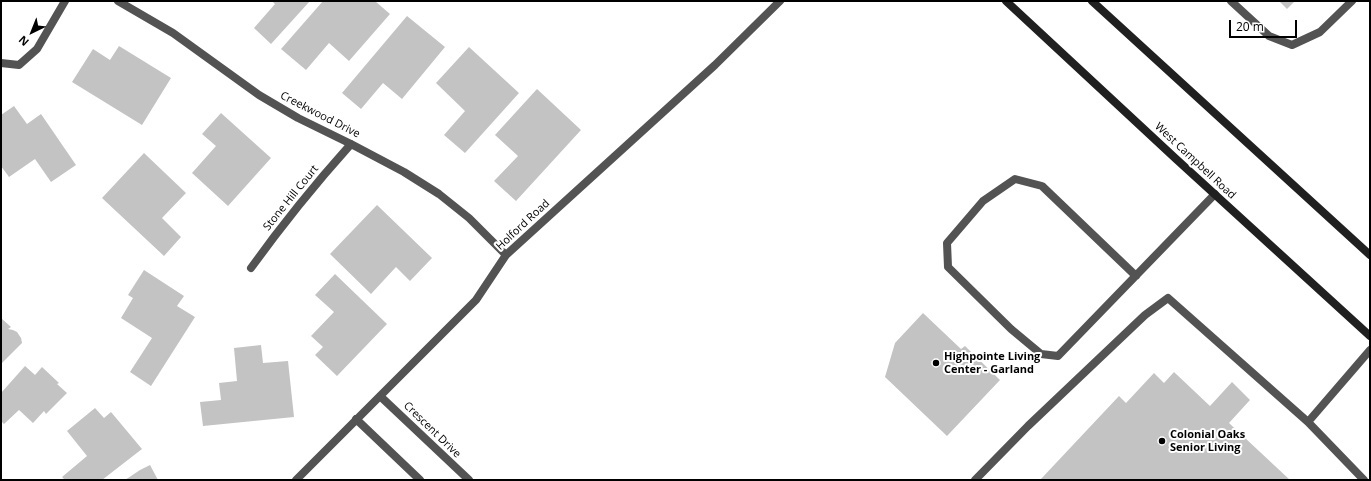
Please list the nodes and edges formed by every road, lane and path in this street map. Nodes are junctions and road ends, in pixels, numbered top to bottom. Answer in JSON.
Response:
{"nodes":[{"id":1,"x":65,"y":1,"type":"edge"},
{"id":2,"x":118,"y":1,"type":"edge"},
{"id":3,"x":780,"y":1,"type":"edge"},
{"id":4,"x":1006,"y":1,"type":"edge"},
{"id":5,"x":1092,"y":1,"type":"edge"},
{"id":6,"x":1231,"y":1,"type":"edge"},
{"id":7,"x":1352,"y":1,"type":"edge"},
{"id":8,"x":1,"y":63,"type":"edge"},
{"id":9,"x":351,"y":144,"type":"junction"},
{"id":10,"x":1215,"y":194,"type":"junction"},
{"id":11,"x":506,"y":255,"type":"junction"},
{"id":12,"x":1370,"y":255,"type":"edge"},
{"id":13,"x":251,"y":268,"type":"dead end"},
{"id":14,"x":1136,"y":276,"type":"junction"},
{"id":15,"x":1370,"y":336,"type":"edge"},
{"id":16,"x":1370,"y":350,"type":"edge"},
{"id":17,"x":380,"y":396,"type":"junction"},
{"id":18,"x":356,"y":420,"type":"junction"},
{"id":19,"x":1308,"y":422,"type":"junction"},
{"id":20,"x":296,"y":480,"type":"edge"},
{"id":21,"x":420,"y":480,"type":"edge"},
{"id":22,"x":469,"y":480,"type":"edge"},
{"id":23,"x":975,"y":480,"type":"edge"},
{"id":24,"x":1364,"y":480,"type":"edge"}],
"edges":[{"from":1,"to":8,"type":"street"},
{"from":2,"to":9,"type":"street","name":"Creekwood Drive"},
{"from":3,"to":11,"type":"street","name":"Holford Road"},
{"from":4,"to":10,"type":"main road","name":"West Campbell Road"},
{"from":5,"to":12,"type":"main road"},
{"from":6,"to":7,"type":"street"},
{"from":9,"to":11,"type":"street","name":"Creekwood Drive"},
{"from":9,"to":13,"type":"street","name":"Stone Hill Court"},
{"from":10,"to":14,"type":"street"},
{"from":10,"to":15,"type":"main road","name":"West Campbell Road"},
{"from":11,"to":17,"type":"street","name":"Holford Road"},
{"from":14,"to":14,"type":"street"},
{"from":16,"to":19,"type":"street"},
{"from":17,"to":18,"type":"street","name":"Holford Road"},
{"from":17,"to":22,"type":"street","name":"Crescent Drive"},
{"from":18,"to":20,"type":"street","name":"Holford Road"},
{"from":18,"to":21,"type":"street"},
{"from":19,"to":23,"type":"street"},
{"from":19,"to":24,"type":"street"}]}
